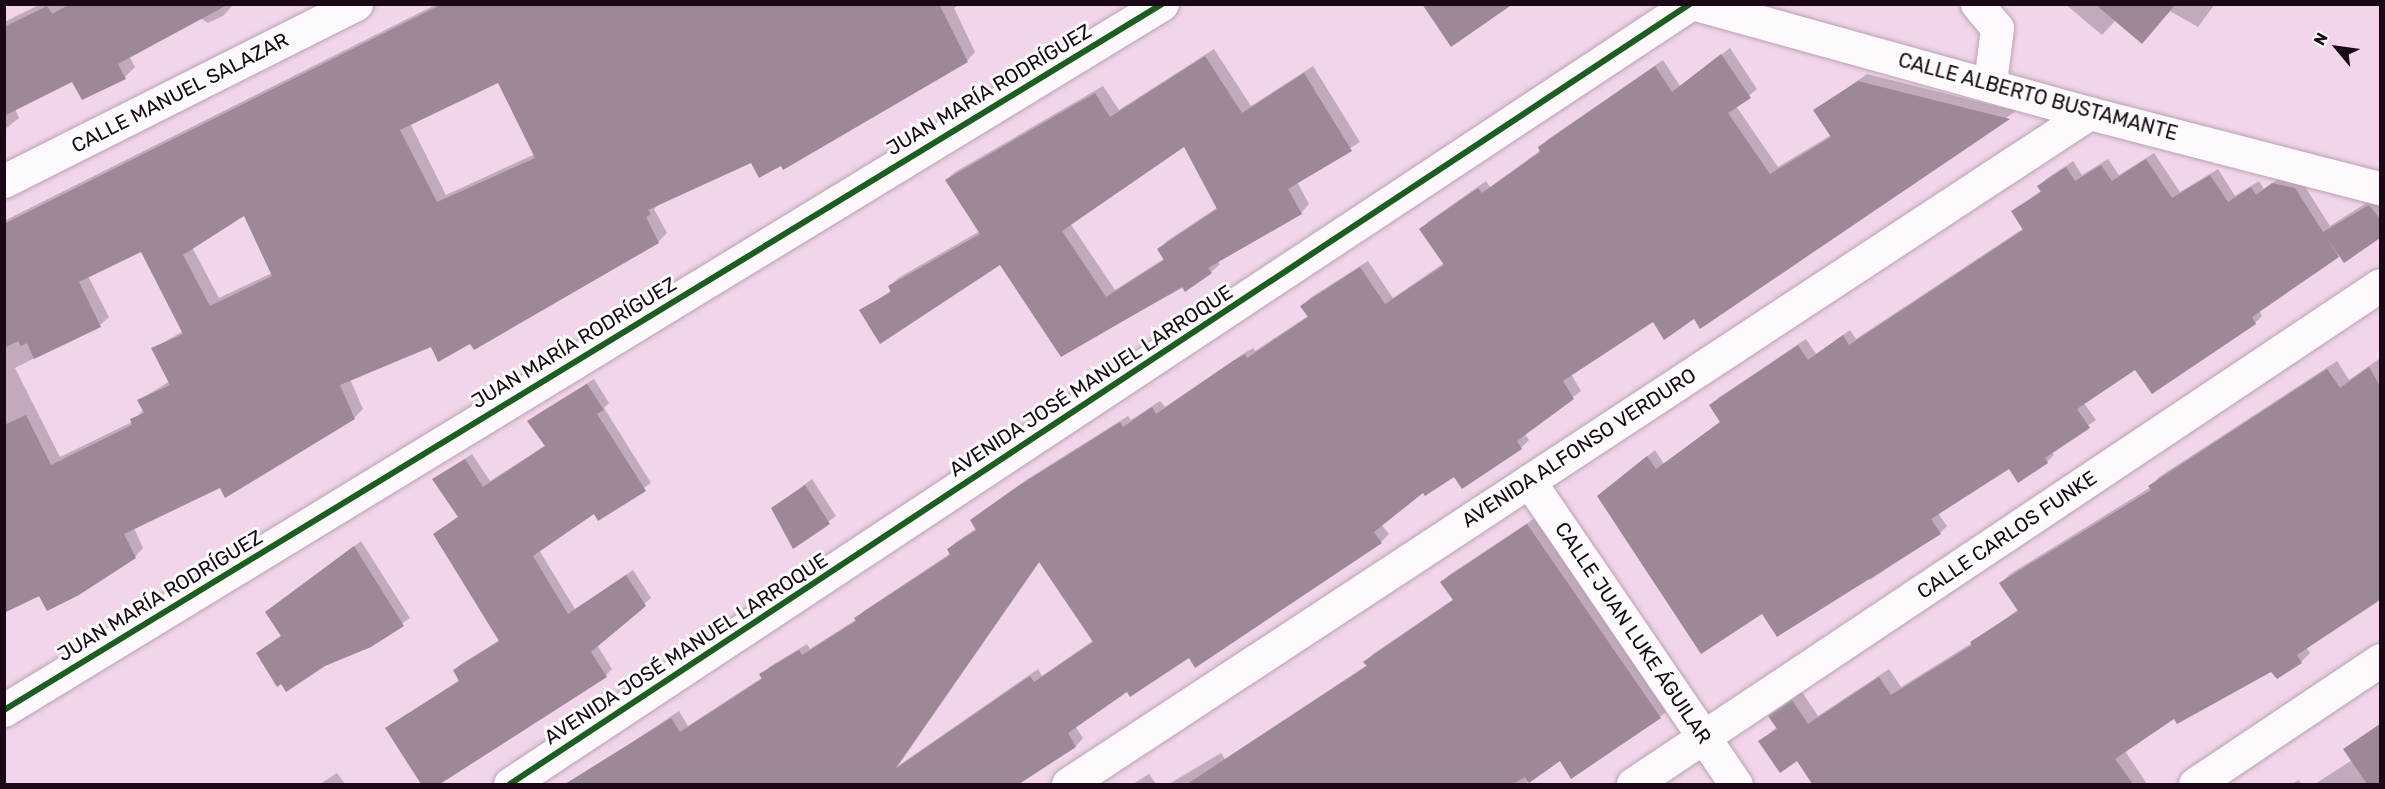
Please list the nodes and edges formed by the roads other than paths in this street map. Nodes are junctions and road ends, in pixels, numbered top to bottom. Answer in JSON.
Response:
{"nodes":[{"id":1,"x":356,"y":4,"type":"edge"},
{"id":2,"x":1162,"y":4,"type":"edge"},
{"id":3,"x":1690,"y":4,"type":"edge"},
{"id":4,"x":1696,"y":4,"type":"edge"},
{"id":5,"x":1977,"y":4,"type":"edge"},
{"id":6,"x":1990,"y":83,"type":"junction"},
{"id":7,"x":2089,"y":113,"type":"junction"},
{"id":8,"x":4,"y":181,"type":"edge"},
{"id":9,"x":2380,"y":188,"type":"edge"},
{"id":10,"x":2380,"y":285,"type":"edge"},
{"id":11,"x":1529,"y":481,"type":"junction"},
{"id":12,"x":2380,"y":660,"type":"edge"},
{"id":13,"x":4,"y":710,"type":"edge"},
{"id":14,"x":1705,"y":737,"type":"junction"},
{"id":15,"x":525,"y":780,"type":"edge"},
{"id":16,"x":1068,"y":784,"type":"edge"},
{"id":17,"x":1633,"y":784,"type":"edge"},
{"id":18,"x":1736,"y":784,"type":"edge"},
{"id":19,"x":2194,"y":784,"type":"edge"}],
"edges":[{"from":1,"to":8,"type":"street","name":"CALLE MANUEL SALAZAR"},
{"from":2,"to":13,"type":"street","name":"JUAN MARÍA RODRÍGUEZ"},
{"from":3,"to":15,"type":"street","name":"AVENIDA JOSÉ MANUEL LARROQUE"},
{"from":4,"to":6,"type":"street","name":"CALLE ALBERTO BUSTAMANTE"},
{"from":5,"to":6,"type":"street"},
{"from":6,"to":7,"type":"street","name":"CALLE ALBERTO BUSTAMANTE"},
{"from":7,"to":9,"type":"street","name":"CALLE ALBERTO BUSTAMANTE"},
{"from":7,"to":11,"type":"street","name":"AVENIDA ALFONSO VERDURO"},
{"from":10,"to":14,"type":"street","name":"CALLE CARLOS FUNKE"},
{"from":11,"to":14,"type":"street","name":"CALLE JUAN LUKE ÁGUILAR"},
{"from":11,"to":16,"type":"street","name":"AVENIDA ALFONSO VERDURO"},
{"from":12,"to":19,"type":"street"},
{"from":14,"to":17,"type":"street","name":"CALLE CARLOS FUNKE"},
{"from":14,"to":18,"type":"street","name":"CALLE JUAN LUKE ÁGUILAR"}]}
